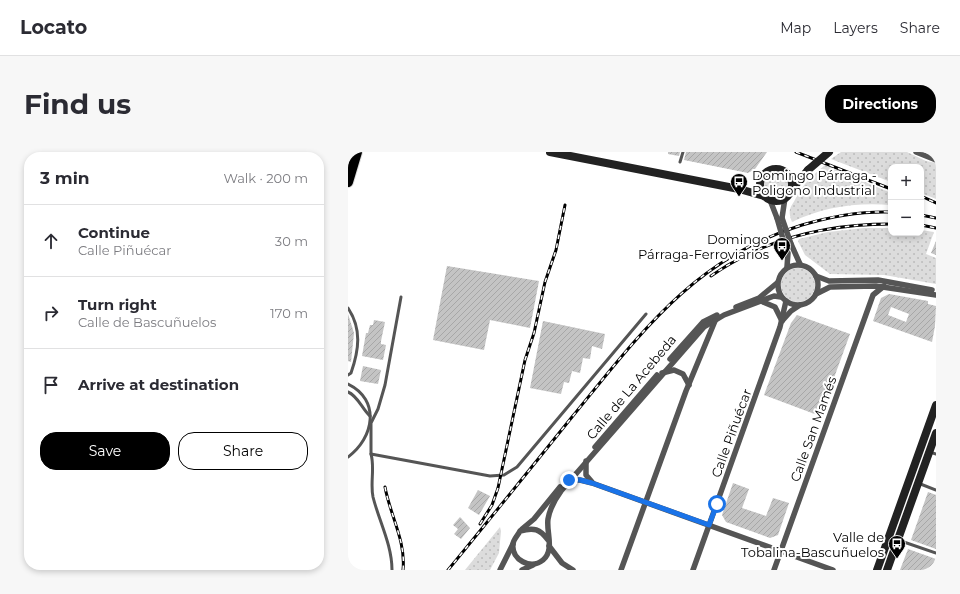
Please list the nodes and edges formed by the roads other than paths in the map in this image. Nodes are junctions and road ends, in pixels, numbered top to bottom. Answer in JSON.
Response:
{"nodes":[{"id":1,"x":356,"y":152,"type":"edge"},
{"id":2,"x":550,"y":152,"type":"edge"},
{"id":3,"x":683,"y":152,"type":"edge"},
{"id":4,"x":828,"y":152,"type":"edge"},
{"id":5,"x":916,"y":152,"type":"edge"},
{"id":6,"x":932,"y":152,"type":"edge"},
{"id":7,"x":936,"y":154,"type":"edge"},
{"id":8,"x":936,"y":160,"type":"edge"},
{"id":9,"x":680,"y":162,"type":"dead end"},
{"id":10,"x":348,"y":168,"type":"edge"},
{"id":11,"x":808,"y":170,"type":"junction"},
{"id":12,"x":788,"y":175,"type":"junction"},
{"id":13,"x":761,"y":179,"type":"junction"},
{"id":14,"x":348,"y":182,"type":"edge"},
{"id":15,"x":739,"y":189,"type":"junction"},
{"id":16,"x":791,"y":190,"type":"junction"},
{"id":17,"x":767,"y":198,"type":"junction"},
{"id":18,"x":785,"y":198,"type":"junction"},
{"id":19,"x":780,"y":218,"type":"junction"},
{"id":20,"x":788,"y":245,"type":"junction"},
{"id":21,"x":800,"y":264,"type":"junction"},
{"id":22,"x":787,"y":267,"type":"junction"},
{"id":23,"x":816,"y":276,"type":"junction"},
{"id":24,"x":777,"y":283,"type":"junction"},
{"id":25,"x":867,"y":286,"type":"junction"},
{"id":26,"x":884,"y":286,"type":"junction"},
{"id":27,"x":936,"y":291,"type":"edge"},
{"id":28,"x":816,"y":294,"type":"junction"},
{"id":29,"x":873,"y":295,"type":"junction"},
{"id":30,"x":936,"y":295,"type":"edge"},
{"id":31,"x":402,"y":297,"type":"dead end"},
{"id":32,"x":784,"y":299,"type":"junction"},
{"id":33,"x":762,"y":302,"type":"junction"},
{"id":34,"x":800,"y":305,"type":"junction"},
{"id":35,"x":348,"y":308,"type":"edge"},
{"id":36,"x":646,"y":314,"type":"dead end"},
{"id":37,"x":715,"y":320,"type":"junction"},
{"id":38,"x":782,"y":321,"type":"junction"},
{"id":39,"x":662,"y":373,"type":"junction"},
{"id":40,"x":348,"y":375,"type":"edge"},
{"id":41,"x":348,"y":384,"type":"edge"},
{"id":42,"x":689,"y":385,"type":"junction"},
{"id":43,"x":348,"y":392,"type":"edge"},
{"id":44,"x":936,"y":405,"type":"edge"},
{"id":45,"x":370,"y":416,"type":"junction"},
{"id":46,"x":371,"y":423,"type":"junction"},
{"id":47,"x":936,"y":434,"type":"edge"},
{"id":48,"x":933,"y":453,"type":"edge"},
{"id":49,"x":372,"y":454,"type":"junction"},
{"id":50,"x":348,"y":457,"type":"edge"},
{"id":51,"x":586,"y":461,"type":"junction"},
{"id":52,"x":569,"y":480,"type":"junction"},
{"id":53,"x":592,"y":483,"type":"junction"},
{"id":54,"x":918,"y":483,"type":"junction"},
{"id":55,"x":936,"y":490,"type":"edge"},
{"id":56,"x":645,"y":502,"type":"junction"},
{"id":57,"x":709,"y":525,"type":"junction"},
{"id":58,"x":520,"y":531,"type":"junction"},
{"id":59,"x":898,"y":540,"type":"junction"},
{"id":60,"x":513,"y":543,"type":"junction"},
{"id":61,"x":549,"y":543,"type":"junction"},
{"id":62,"x":781,"y":551,"type":"junction"},
{"id":63,"x":936,"y":553,"type":"edge"},
{"id":64,"x":535,"y":564,"type":"junction"},
{"id":65,"x":392,"y":570,"type":"edge"},
{"id":66,"x":500,"y":570,"type":"edge"},
{"id":67,"x":522,"y":570,"type":"edge"},
{"id":68,"x":573,"y":570,"type":"edge"},
{"id":69,"x":621,"y":570,"type":"edge"},
{"id":70,"x":693,"y":570,"type":"edge"},
{"id":71,"x":774,"y":570,"type":"edge"},
{"id":72,"x":833,"y":570,"type":"edge"},
{"id":73,"x":877,"y":570,"type":"edge"},
{"id":74,"x":887,"y":570,"type":"edge"}],
"edges":[{"from":1,"to":10,"type":"highway"},
{"from":1,"to":14,"type":"highway"},
{"from":2,"to":15,"type":"street"},
{"from":3,"to":9,"type":"lane"},
{"from":4,"to":11,"type":"street","bridge":true},
{"from":5,"to":8,"type":"street"},
{"from":6,"to":7,"type":"street"},
{"from":11,"to":12,"type":"street"},
{"from":11,"to":16,"type":"street"},
{"from":12,"to":13,"type":"street"},
{"from":12,"to":16,"type":"street"},
{"from":13,"to":15,"type":"street"},
{"from":13,"to":17,"type":"street"},
{"from":15,"to":17,"type":"street"},
{"from":16,"to":18,"type":"street"},
{"from":17,"to":18,"type":"street"},
{"from":17,"to":19,"type":"street"},
{"from":18,"to":19,"type":"street"},
{"from":19,"to":20,"type":"street","bridge":true},
{"from":20,"to":21,"type":"street"},
{"from":20,"to":22,"type":"street"},
{"from":21,"to":22,"type":"street"},
{"from":21,"to":23,"type":"street"},
{"from":22,"to":24,"type":"street"},
{"from":23,"to":27,"type":"street"},
{"from":23,"to":28,"type":"street"},
{"from":24,"to":32,"type":"street"},
{"from":24,"to":58,"type":"street","name":"Calle de La Acebeda"},
{"from":25,"to":26,"type":"street"},
{"from":25,"to":28,"type":"street"},
{"from":25,"to":29,"type":"street"},
{"from":26,"to":29,"type":"street"},
{"from":26,"to":30,"type":"street"},
{"from":28,"to":34,"type":"street"},
{"from":29,"to":62,"type":"street","name":"Calle San Mamés"},
{"from":31,"to":46,"type":"lane"},
{"from":32,"to":33,"type":"street","name":"Calle de La Acebeda"},
{"from":32,"to":34,"type":"street"},
{"from":32,"to":38,"type":"street","name":"Calle Piñuécar"},
{"from":33,"to":37,"type":"street","name":"Calle de La Acebeda"},
{"from":33,"to":38,"type":"street"},
{"from":34,"to":38,"type":"street"},
{"from":35,"to":40,"type":"lane"},
{"from":36,"to":49,"type":"lane"},
{"from":37,"to":39,"type":"street","name":"Calle de La Acebeda"},
{"from":37,"to":42,"type":"street"},
{"from":38,"to":57,"type":"street","name":"Calle Piñuécar"},
{"from":39,"to":42,"type":"street"},
{"from":39,"to":51,"type":"street","name":"Calle de La Acebeda"},
{"from":41,"to":45,"type":"lane"},
{"from":42,"to":56,"type":"street"},
{"from":43,"to":45,"type":"lane"},
{"from":44,"to":73,"type":"street"},
{"from":45,"to":46,"type":"lane"},
{"from":46,"to":49,"type":"lane"},
{"from":46,"to":50,"type":"lane"},
{"from":47,"to":48,"type":"street"},
{"from":48,"to":54,"type":"street"},
{"from":49,"to":65,"type":"lane"},
{"from":51,"to":52,"type":"street","name":"Calle de La Acebeda"},
{"from":51,"to":53,"type":"street"},
{"from":52,"to":53,"type":"street"},
{"from":52,"to":61,"type":"street","name":"Calle de La Acebeda"},
{"from":53,"to":56,"type":"street"},
{"from":54,"to":55,"type":"lane"},
{"from":54,"to":59,"type":"street"},
{"from":56,"to":57,"type":"street"},
{"from":56,"to":69,"type":"street"},
{"from":57,"to":62,"type":"street"},
{"from":57,"to":70,"type":"street","name":"Calle Piñuécar"},
{"from":58,"to":60,"type":"street"},
{"from":58,"to":61,"type":"street"},
{"from":59,"to":63,"type":"lane"},
{"from":59,"to":74,"type":"street"},
{"from":60,"to":64,"type":"street"},
{"from":60,"to":66,"type":"street"},
{"from":61,"to":64,"type":"street"},
{"from":61,"to":68,"type":"street"},
{"from":62,"to":71,"type":"street","name":"Calle San Mamés"},
{"from":62,"to":72,"type":"street"},
{"from":64,"to":67,"type":"street"}]}
